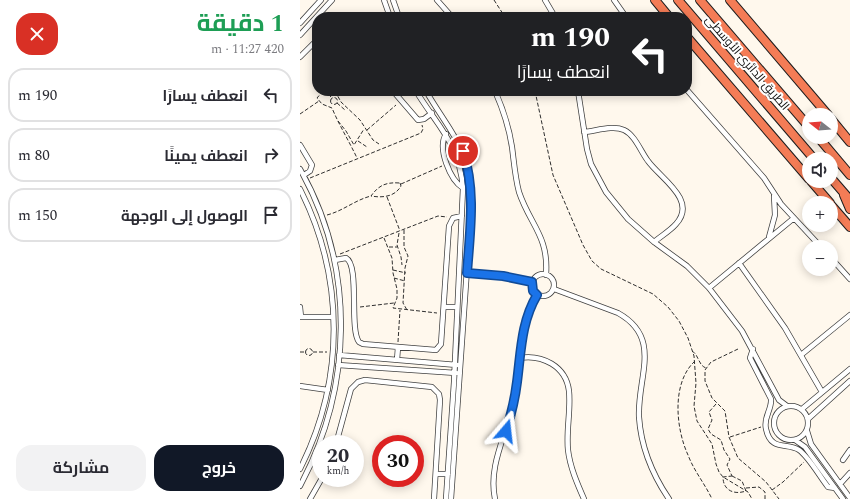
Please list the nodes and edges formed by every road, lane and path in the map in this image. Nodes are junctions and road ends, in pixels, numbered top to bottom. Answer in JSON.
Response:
{"nodes":[{"id":1,"x":321,"y":0,"type":"edge"},
{"id":2,"x":332,"y":0,"type":"edge"},
{"id":3,"x":384,"y":0,"type":"edge"},
{"id":4,"x":393,"y":0,"type":"edge"},
{"id":5,"x":437,"y":0,"type":"edge"},
{"id":6,"x":494,"y":0,"type":"edge"},
{"id":7,"x":545,"y":0,"type":"edge"},
{"id":8,"x":614,"y":0,"type":"edge"},
{"id":9,"x":655,"y":0,"type":"edge"},
{"id":10,"x":678,"y":0,"type":"edge"},
{"id":11,"x":700,"y":0,"type":"edge"},
{"id":12,"x":730,"y":0,"type":"edge"},
{"id":13,"x":321,"y":12,"type":"edge"},
{"id":14,"x":388,"y":12,"type":"edge"},
{"id":15,"x":397,"y":12,"type":"edge"},
{"id":16,"x":448,"y":12,"type":"edge"},
{"id":17,"x":502,"y":12,"type":"edge"},
{"id":18,"x":552,"y":12,"type":"edge"},
{"id":19,"x":622,"y":12,"type":"edge"},
{"id":20,"x":665,"y":12,"type":"edge"},
{"id":21,"x":688,"y":12,"type":"edge"},
{"id":22,"x":692,"y":16,"type":"edge"},
{"id":23,"x":312,"y":22,"type":"edge"},
{"id":24,"x":300,"y":23,"type":"edge"},
{"id":25,"x":300,"y":35,"type":"edge"},
{"id":26,"x":692,"y":44,"type":"edge"},
{"id":27,"x":312,"y":45,"type":"edge"},
{"id":28,"x":300,"y":57,"type":"edge"},
{"id":29,"x":318,"y":96,"type":"edge"},
{"id":30,"x":338,"y":96,"type":"edge"},
{"id":31,"x":397,"y":96,"type":"edge"},
{"id":32,"x":420,"y":96,"type":"edge"},
{"id":33,"x":429,"y":96,"type":"edge"},
{"id":34,"x":497,"y":96,"type":"edge"},
{"id":35,"x":536,"y":96,"type":"edge"},
{"id":36,"x":579,"y":96,"type":"edge"},
{"id":37,"x":692,"y":96,"type":"edge"},
{"id":38,"x":331,"y":98,"type":"joint"},
{"id":39,"x":319,"y":101,"type":"junction"},
{"id":40,"x":336,"y":103,"type":"junction"},
{"id":41,"x":396,"y":105,"type":"dead end"},
{"id":42,"x":822,"y":108,"type":"edge"},
{"id":43,"x":345,"y":110,"type":"dead end"},
{"id":44,"x":432,"y":113,"type":"junction"},
{"id":45,"x":300,"y":114,"type":"edge"},
{"id":46,"x":802,"y":119,"type":"edge"},
{"id":47,"x":420,"y":120,"type":"junction"},
{"id":48,"x":337,"y":121,"type":"junction"},
{"id":49,"x":838,"y":127,"type":"edge"},
{"id":50,"x":364,"y":129,"type":"dead end"},
{"id":51,"x":367,"y":130,"type":"junction"},
{"id":52,"x":584,"y":132,"type":"junction"},
{"id":53,"x":446,"y":134,"type":"junction"},
{"id":54,"x":358,"y":141,"type":"junction"},
{"id":55,"x":850,"y":142,"type":"edge"},
{"id":56,"x":379,"y":144,"type":"dead end"},
{"id":57,"x":824,"y":144,"type":"edge"},
{"id":58,"x":300,"y":145,"type":"edge"},
{"id":59,"x":367,"y":147,"type":"dead end"},
{"id":60,"x":808,"y":152,"type":"edge"},
{"id":61,"x":357,"y":159,"type":"junction"},
{"id":62,"x":448,"y":164,"type":"junction"},
{"id":63,"x":300,"y":169,"type":"edge"},
{"id":64,"x":802,"y":171,"type":"edge"},
{"id":65,"x":850,"y":175,"type":"edge"},
{"id":66,"x":305,"y":177,"type":"junction"},
{"id":67,"x":401,"y":184,"type":"junction"},
{"id":68,"x":838,"y":187,"type":"edge"},
{"id":69,"x":463,"y":188,"type":"junction"},
{"id":70,"x":817,"y":188,"type":"edge"},
{"id":71,"x":300,"y":189,"type":"edge"},
{"id":72,"x":843,"y":193,"type":"junction"},
{"id":73,"x":774,"y":194,"type":"junction"},
{"id":74,"x":371,"y":196,"type":"junction"},
{"id":75,"x":387,"y":196,"type":"junction"},
{"id":76,"x":823,"y":196,"type":"edge"},
{"id":77,"x":850,"y":200,"type":"edge"},
{"id":78,"x":850,"y":209,"type":"edge"},
{"id":79,"x":838,"y":213,"type":"edge"},
{"id":80,"x":462,"y":216,"type":"junction"},
{"id":81,"x":322,"y":217,"type":"junction"},
{"id":82,"x":794,"y":218,"type":"junction"},
{"id":83,"x":451,"y":220,"type":"junction"},
{"id":84,"x":850,"y":227,"type":"edge"},
{"id":85,"x":404,"y":230,"type":"junction"},
{"id":86,"x":400,"y":232,"type":"junction"},
{"id":87,"x":384,"y":238,"type":"junction"},
{"id":88,"x":769,"y":238,"type":"junction"},
{"id":89,"x":814,"y":240,"type":"edge"},
{"id":90,"x":654,"y":242,"type":"junction"},
{"id":91,"x":388,"y":247,"type":"junction"},
{"id":92,"x":397,"y":247,"type":"junction"},
{"id":93,"x":334,"y":258,"type":"junction"},
{"id":94,"x":739,"y":263,"type":"junction"},
{"id":95,"x":402,"y":265,"type":"dead end"},
{"id":96,"x":838,"y":266,"type":"edge"},
{"id":97,"x":393,"y":270,"type":"junction"},
{"id":98,"x":406,"y":273,"type":"junction"},
{"id":99,"x":467,"y":273,"type":"junction"},
{"id":100,"x":546,"y":275,"type":"junction"},
{"id":101,"x":394,"y":278,"type":"junction"},
{"id":102,"x":850,"y":280,"type":"edge"},
{"id":103,"x":405,"y":281,"type":"junction"},
{"id":104,"x":532,"y":282,"type":"junction"},
{"id":105,"x":709,"y":288,"type":"junction"},
{"id":106,"x":554,"y":289,"type":"junction"},
{"id":107,"x":537,"y":295,"type":"junction"},
{"id":108,"x":395,"y":303,"type":"junction"},
{"id":109,"x":300,"y":307,"type":"edge"},
{"id":110,"x":355,"y":307,"type":"junction"},
{"id":111,"x":444,"y":307,"type":"junction"},
{"id":112,"x":457,"y":307,"type":"junction"},
{"id":113,"x":400,"y":309,"type":"junction"},
{"id":114,"x":408,"y":310,"type":"junction"},
{"id":115,"x":443,"y":314,"type":"junction"},
{"id":116,"x":850,"y":315,"type":"edge"},
{"id":117,"x":301,"y":317,"type":"edge"},
{"id":118,"x":333,"y":317,"type":"junction"},
{"id":119,"x":456,"y":332,"type":"junction"},
{"id":120,"x":463,"y":332,"type":"junction"},
{"id":121,"x":398,"y":347,"type":"junction"},
{"id":122,"x":738,"y":348,"type":"dead end"},
{"id":123,"x":753,"y":349,"type":"junction"},
{"id":124,"x":692,"y":351,"type":"junction"},
{"id":125,"x":300,"y":352,"type":"edge"},
{"id":126,"x":306,"y":352,"type":"junction"},
{"id":127,"x":312,"y":352,"type":"junction"},
{"id":128,"x":334,"y":353,"type":"junction"},
{"id":129,"x":341,"y":355,"type":"junction"},
{"id":130,"x":801,"y":355,"type":"junction"},
{"id":131,"x":519,"y":358,"type":"junction"},
{"id":132,"x":397,"y":360,"type":"junction"},
{"id":133,"x":695,"y":361,"type":"junction"},
{"id":134,"x":333,"y":365,"type":"junction"},
{"id":135,"x":340,"y":365,"type":"junction"},
{"id":136,"x":455,"y":365,"type":"junction"},
{"id":137,"x":460,"y":365,"type":"junction"},
{"id":138,"x":706,"y":368,"type":"junction"},
{"id":139,"x":850,"y":369,"type":"edge"},
{"id":140,"x":454,"y":373,"type":"junction"},
{"id":141,"x":460,"y":374,"type":"junction"},
{"id":142,"x":850,"y":381,"type":"edge"},
{"id":143,"x":300,"y":386,"type":"edge"},
{"id":144,"x":328,"y":390,"type":"junction"},
{"id":145,"x":822,"y":392,"type":"junction"},
{"id":146,"x":717,"y":403,"type":"junction"},
{"id":147,"x":787,"y":406,"type":"junction"},
{"id":148,"x":802,"y":409,"type":"junction"},
{"id":149,"x":808,"y":419,"type":"junction"},
{"id":150,"x":765,"y":426,"type":"junction"},
{"id":151,"x":807,"y":430,"type":"junction"},
{"id":152,"x":709,"y":432,"type":"junction"},
{"id":153,"x":704,"y":433,"type":"junction"},
{"id":154,"x":322,"y":435,"type":"edge"},
{"id":155,"x":338,"y":435,"type":"edge"},
{"id":156,"x":730,"y":437,"type":"junction"},
{"id":157,"x":795,"y":440,"type":"junction"},
{"id":158,"x":850,"y":450,"type":"edge"},
{"id":159,"x":843,"y":460,"type":"dead end"},
{"id":160,"x":808,"y":462,"type":"junction"},
{"id":161,"x":312,"y":463,"type":"edge"},
{"id":162,"x":300,"y":469,"type":"edge"},
{"id":163,"x":830,"y":470,"type":"junction"},
{"id":164,"x":824,"y":473,"type":"junction"},
{"id":165,"x":850,"y":473,"type":"edge"},
{"id":166,"x":436,"y":474,"type":"junction"},
{"id":167,"x":448,"y":474,"type":"junction"},
{"id":168,"x":732,"y":476,"type":"junction"},
{"id":169,"x":723,"y":477,"type":"junction"},
{"id":170,"x":840,"y":484,"type":"junction"},
{"id":171,"x":300,"y":486,"type":"edge"},
{"id":172,"x":317,"y":487,"type":"edge"},
{"id":173,"x":745,"y":488,"type":"junction"},
{"id":174,"x":835,"y":488,"type":"junction"},
{"id":175,"x":746,"y":490,"type":"junction"},
{"id":176,"x":772,"y":490,"type":"junction"},
{"id":177,"x":850,"y":498,"type":"edge"},
{"id":178,"x":310,"y":499,"type":"edge"},
{"id":179,"x":434,"y":499,"type":"edge"},
{"id":180,"x":446,"y":499,"type":"edge"},
{"id":181,"x":451,"y":499,"type":"edge"},
{"id":182,"x":495,"y":499,"type":"edge"},
{"id":183,"x":584,"y":499,"type":"edge"},
{"id":184,"x":669,"y":499,"type":"edge"},
{"id":185,"x":712,"y":499,"type":"edge"},
{"id":186,"x":752,"y":499,"type":"edge"},
{"id":187,"x":765,"y":499,"type":"edge"},
{"id":188,"x":779,"y":499,"type":"edge"},
{"id":189,"x":843,"y":499,"type":"edge"}],
"edges":[{"from":1,"to":24,"type":"street"},
{"from":2,"to":13,"type":"street"},
{"from":3,"to":14,"type":"street"},
{"from":4,"to":15,"type":"street"},
{"from":5,"to":16,"type":"street"},
{"from":6,"to":17,"type":"path"},
{"from":7,"to":18,"type":"street"},
{"from":8,"to":19,"type":"street"},
{"from":9,"to":20,"type":"highway"},
{"from":10,"to":21,"type":"highway","name":"الطريق الدائري الأوسطى"},
{"from":11,"to":46,"type":"highway","name":"الطريق الدائري الأوسطى"},
{"from":12,"to":42,"type":"highway"},
{"from":22,"to":60,"type":"highway","name":"الطريق الدائري الأوسطى"},
{"from":23,"to":25,"type":"street"},
{"from":26,"to":64,"type":"highway"},
{"from":27,"to":28,"type":"street"},
{"from":29,"to":39,"type":"path"},
{"from":30,"to":51,"type":"path"},
{"from":31,"to":47,"type":"street"},
{"from":32,"to":44,"type":"street"},
{"from":33,"to":99,"type":"street"},
{"from":34,"to":100,"type":"street"},
{"from":35,"to":124,"type":"path"},
{"from":36,"to":52,"type":"street"},
{"from":37,"to":73,"type":"street"},
{"from":38,"to":40,"type":"path"},
{"from":38,"to":40,"type":"path"},
{"from":39,"to":45,"type":"path"},
{"from":39,"to":48,"type":"path"},
{"from":40,"to":43,"type":"path"},
{"from":41,"to":51,"type":"path"},
{"from":44,"to":47,"type":"street"},
{"from":44,"to":53,"type":"street"},
{"from":47,"to":61,"type":"path"},
{"from":48,"to":54,"type":"path"},
{"from":48,"to":61,"type":"path"},
{"from":49,"to":55,"type":"highway"},
{"from":50,"to":54,"type":"path"},
{"from":51,"to":56,"type":"path"},
{"from":52,"to":90,"type":"street"},
{"from":52,"to":90,"type":"street"},
{"from":53,"to":62,"type":"street"},
{"from":53,"to":69,"type":"street"},
{"from":54,"to":59,"type":"path"},
{"from":57,"to":65,"type":"highway"},
{"from":58,"to":66,"type":"street"},
{"from":61,"to":66,"type":"path"},
{"from":62,"to":67,"type":"path"},
{"from":62,"to":69,"type":"street"},
{"from":63,"to":66,"type":"street"},
{"from":66,"to":81,"type":"street"},
{"from":67,"to":74,"type":"path"},
{"from":67,"to":75,"type":"path"},
{"from":68,"to":72,"type":"highway"},
{"from":69,"to":80,"type":"street"},
{"from":70,"to":76,"type":"highway"},
{"from":71,"to":118,"type":"street"},
{"from":72,"to":77,"type":"highway"},
{"from":72,"to":78,"type":"highway"},
{"from":73,"to":82,"type":"street"},
{"from":73,"to":88,"type":"street"},
{"from":74,"to":75,"type":"path"},
{"from":74,"to":81,"type":"path"},
{"from":75,"to":86,"type":"path"},
{"from":79,"to":84,"type":"highway"},
{"from":80,"to":83,"type":"street"},
{"from":80,"to":112,"type":"street"},
{"from":81,"to":93,"type":"street"},
{"from":82,"to":88,"type":"street"},
{"from":82,"to":89,"type":"street"},
{"from":83,"to":85,"type":"path"},
{"from":83,"to":111,"type":"street"},
{"from":85,"to":86,"type":"path"},
{"from":85,"to":98,"type":"path"},
{"from":86,"to":87,"type":"path"},
{"from":86,"to":92,"type":"path"},
{"from":87,"to":91,"type":"path"},
{"from":87,"to":93,"type":"path"},
{"from":88,"to":94,"type":"street"},
{"from":90,"to":105,"type":"street"},
{"from":91,"to":92,"type":"path"},
{"from":91,"to":97,"type":"path"},
{"from":92,"to":95,"type":"path"},
{"from":93,"to":110,"type":"street"},
{"from":93,"to":129,"type":"street"},
{"from":94,"to":105,"type":"street"},
{"from":94,"to":130,"type":"street"},
{"from":96,"to":102,"type":"street"},
{"from":97,"to":98,"type":"path"},
{"from":97,"to":101,"type":"path"},
{"from":98,"to":103,"type":"path"},
{"from":99,"to":104,"type":"street"},
{"from":99,"to":120,"type":"street"},
{"from":100,"to":104,"type":"street"},
{"from":100,"to":106,"type":"street"},
{"from":101,"to":103,"type":"path"},
{"from":101,"to":108,"type":"path"},
{"from":103,"to":114,"type":"path"},
{"from":104,"to":107,"type":"street"},
{"from":105,"to":123,"type":"street"},
{"from":106,"to":107,"type":"street"},
{"from":106,"to":184,"type":"street"},
{"from":107,"to":131,"type":"street"},
{"from":108,"to":110,"type":"path"},
{"from":108,"to":113,"type":"path"},
{"from":109,"to":117,"type":"street"},
{"from":110,"to":121,"type":"street"},
{"from":111,"to":112,"type":"street"},
{"from":111,"to":115,"type":"street"},
{"from":112,"to":119,"type":"street"},
{"from":113,"to":114,"type":"path"},
{"from":113,"to":121,"type":"path"},
{"from":114,"to":115,"type":"path"},
{"from":115,"to":121,"type":"street"},
{"from":116,"to":130,"type":"street"},
{"from":117,"to":118,"type":"street"},
{"from":118,"to":128,"type":"street"},
{"from":119,"to":120,"type":"street"},
{"from":119,"to":136,"type":"street"},
{"from":120,"to":137,"type":"street"},
{"from":121,"to":132,"type":"street"},
{"from":122,"to":138,"type":"path"},
{"from":123,"to":147,"type":"street"},
{"from":123,"to":150,"type":"street"},
{"from":124,"to":133,"type":"path"},
{"from":124,"to":138,"type":"path"},
{"from":125,"to":126,"type":"path"},
{"from":126,"to":127,"type":"path"},
{"from":126,"to":127,"type":"path"},
{"from":127,"to":128,"type":"path"},
{"from":128,"to":129,"type":"street"},
{"from":128,"to":134,"type":"street"},
{"from":129,"to":132,"type":"street"},
{"from":129,"to":135,"type":"street"},
{"from":130,"to":145,"type":"street"},
{"from":131,"to":182,"type":"street"},
{"from":131,"to":183,"type":"street"},
{"from":132,"to":136,"type":"street"},
{"from":133,"to":153,"type":"path"},
{"from":133,"to":185,"type":"path"},
{"from":134,"to":135,"type":"street"},
{"from":134,"to":144,"type":"street"},
{"from":135,"to":140,"type":"street"},
{"from":135,"to":154,"type":"street"},
{"from":136,"to":137,"type":"street"},
{"from":136,"to":140,"type":"street"},
{"from":137,"to":141,"type":"street"},
{"from":138,"to":146,"type":"path"},
{"from":139,"to":145,"type":"street"},
{"from":140,"to":141,"type":"street"},
{"from":140,"to":167,"type":"street"},
{"from":141,"to":181,"type":"street"},
{"from":142,"to":149,"type":"street"},
{"from":143,"to":144,"type":"street"},
{"from":144,"to":162,"type":"street"},
{"from":145,"to":148,"type":"street"},
{"from":146,"to":152,"type":"path"},
{"from":146,"to":156,"type":"path"},
{"from":147,"to":148,"type":"street"},
{"from":147,"to":157,"type":"street"},
{"from":148,"to":149,"type":"street"},
{"from":149,"to":151,"type":"street"},
{"from":150,"to":156,"type":"path"},
{"from":150,"to":160,"type":"street"},
{"from":151,"to":157,"type":"street"},
{"from":151,"to":163,"type":"street"},
{"from":152,"to":153,"type":"path"},
{"from":152,"to":168,"type":"path"},
{"from":153,"to":169,"type":"path"},
{"from":155,"to":166,"type":"street"},
{"from":156,"to":176,"type":"path"},
{"from":157,"to":164,"type":"street"},
{"from":158,"to":159,"type":"street"},
{"from":160,"to":174,"type":"street"},
{"from":160,"to":176,"type":"path"},
{"from":161,"to":171,"type":"street"},
{"from":163,"to":164,"type":"street"},
{"from":163,"to":170,"type":"street"},
{"from":164,"to":174,"type":"street"},
{"from":165,"to":170,"type":"street"},
{"from":166,"to":167,"type":"street"},
{"from":166,"to":179,"type":"street"},
{"from":167,"to":180,"type":"street"},
{"from":168,"to":169,"type":"path"},
{"from":168,"to":173,"type":"path"},
{"from":169,"to":175,"type":"path"},
{"from":169,"to":175,"type":"path"},
{"from":170,"to":177,"type":"street"},
{"from":172,"to":178,"type":"street"},
{"from":173,"to":175,"type":"path"},
{"from":173,"to":187,"type":"path"},
{"from":174,"to":189,"type":"street"},
{"from":175,"to":186,"type":"path"},
{"from":176,"to":188,"type":"path"}]}
